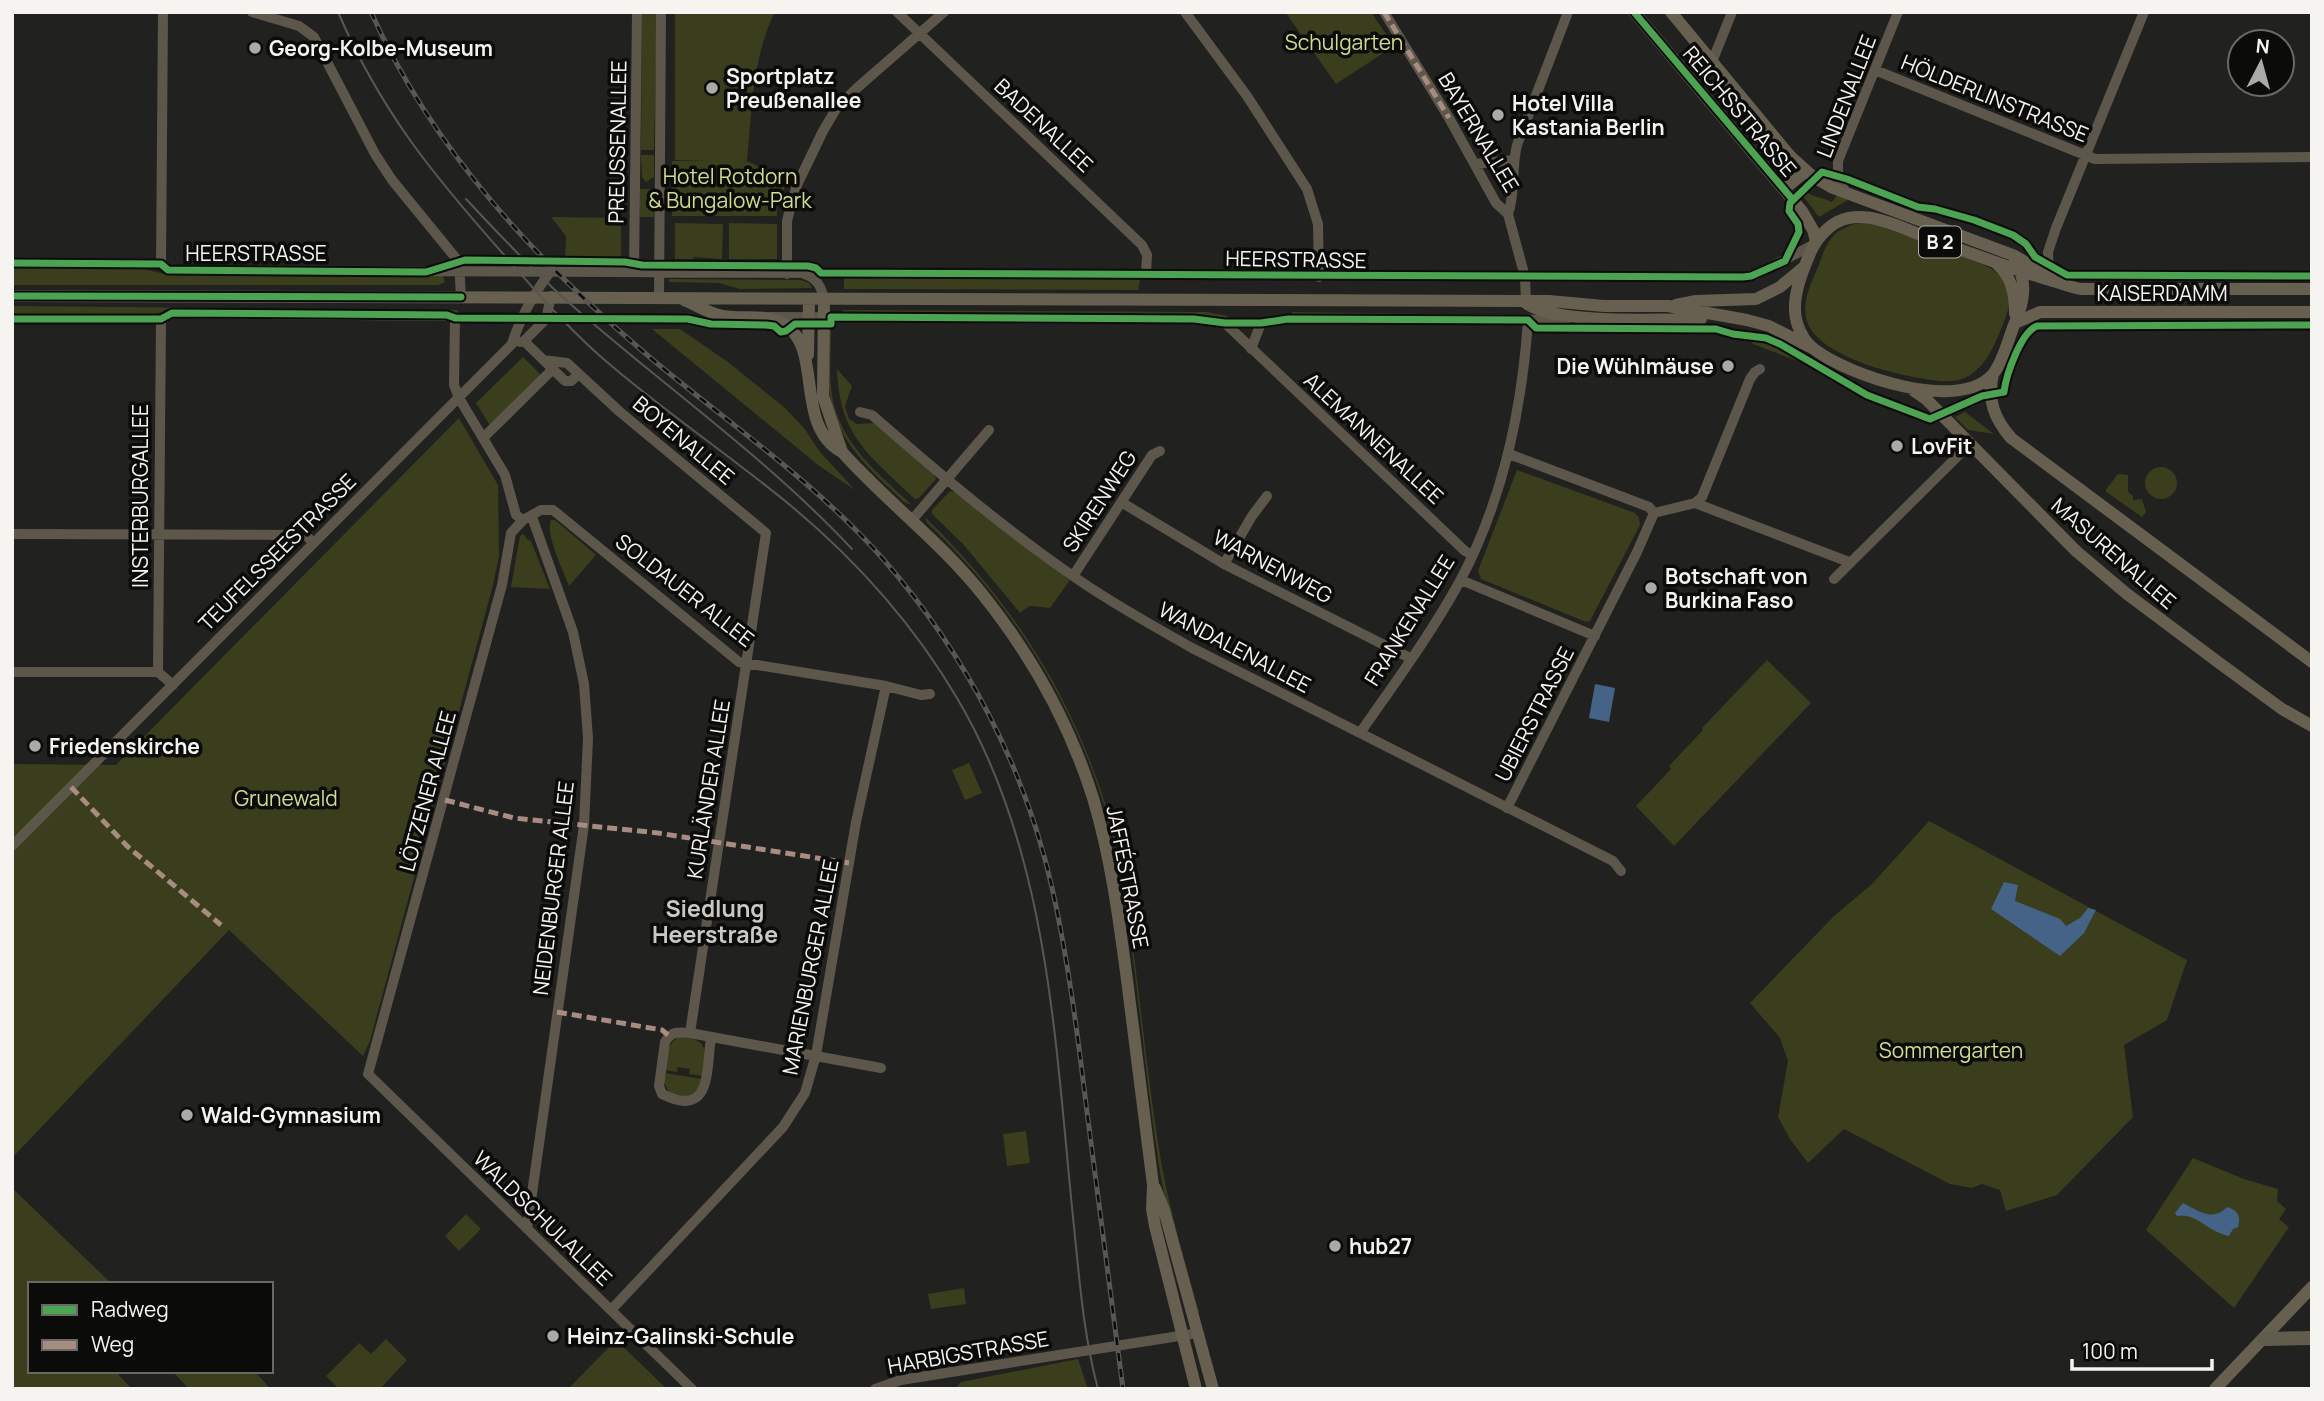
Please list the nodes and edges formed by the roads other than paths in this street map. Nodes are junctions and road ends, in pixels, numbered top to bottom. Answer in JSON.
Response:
{"nodes":[{"id":1,"x":163,"y":12,"type":"edge"},
{"id":2,"x":252,"y":12,"type":"edge"},
{"id":3,"x":637,"y":12,"type":"edge"},
{"id":4,"x":661,"y":12,"type":"edge"},
{"id":5,"x":897,"y":12,"type":"edge"},
{"id":6,"x":944,"y":12,"type":"edge"},
{"id":7,"x":1185,"y":12,"type":"edge"},
{"id":8,"x":1384,"y":12,"type":"edge"},
{"id":9,"x":1568,"y":12,"type":"edge"},
{"id":10,"x":1634,"y":12,"type":"edge"},
{"id":11,"x":1671,"y":12,"type":"edge"},
{"id":12,"x":1731,"y":12,"type":"edge"},
{"id":13,"x":1898,"y":12,"type":"edge"},
{"id":14,"x":2144,"y":12,"type":"edge"},
{"id":15,"x":918,"y":33,"type":"junction"},
{"id":16,"x":1712,"y":62,"type":"junction"},
{"id":17,"x":1875,"y":70,"type":"junction"},
{"id":18,"x":1691,"y":80,"type":"junction"},
{"id":19,"x":2086,"y":156,"type":"junction"},
{"id":20,"x":2312,"y":157,"type":"edge"},
{"id":21,"x":1514,"y":160,"type":"junction"},
{"id":22,"x":1475,"y":164,"type":"junction"},
{"id":23,"x":1806,"y":172,"type":"junction"},
{"id":24,"x":1784,"y":188,"type":"junction"},
{"id":25,"x":1846,"y":193,"type":"junction"},
{"id":26,"x":1508,"y":214,"type":"junction"},
{"id":27,"x":1815,"y":242,"type":"junction"},
{"id":28,"x":2013,"y":255,"type":"junction"},
{"id":29,"x":12,"y":263,"type":"edge"},
{"id":30,"x":160,"y":264,"type":"junction"},
{"id":31,"x":1996,"y":264,"type":"junction"},
{"id":32,"x":459,"y":267,"type":"junction"},
{"id":33,"x":1804,"y":267,"type":"junction"},
{"id":34,"x":2021,"y":271,"type":"junction"},
{"id":35,"x":551,"y":272,"type":"junction"},
{"id":36,"x":634,"y":272,"type":"junction"},
{"id":37,"x":659,"y":273,"type":"junction"},
{"id":38,"x":787,"y":274,"type":"junction"},
{"id":39,"x":803,"y":274,"type":"junction"},
{"id":40,"x":1146,"y":274,"type":"junction"},
{"id":41,"x":1320,"y":277,"type":"junction"},
{"id":42,"x":1525,"y":277,"type":"junction"},
{"id":43,"x":2054,"y":279,"type":"junction"},
{"id":44,"x":2312,"y":289,"type":"edge"},
{"id":45,"x":12,"y":296,"type":"edge"},
{"id":46,"x":461,"y":296,"type":"junction"},
{"id":47,"x":551,"y":296,"type":"junction"},
{"id":48,"x":659,"y":298,"type":"junction"},
{"id":49,"x":681,"y":298,"type":"junction"},
{"id":50,"x":809,"y":299,"type":"junction"},
{"id":51,"x":526,"y":300,"type":"junction"},
{"id":52,"x":824,"y":300,"type":"junction"},
{"id":53,"x":1526,"y":303,"type":"junction"},
{"id":54,"x":1668,"y":306,"type":"junction"},
{"id":55,"x":2312,"y":312,"type":"edge"},
{"id":56,"x":766,"y":317,"type":"junction"},
{"id":57,"x":809,"y":317,"type":"junction"},
{"id":58,"x":823,"y":317,"type":"junction"},
{"id":59,"x":1599,"y":318,"type":"junction"},
{"id":60,"x":1730,"y":318,"type":"junction"},
{"id":61,"x":12,"y":319,"type":"edge"},
{"id":62,"x":161,"y":320,"type":"junction"},
{"id":63,"x":1528,"y":320,"type":"junction"},
{"id":64,"x":1225,"y":323,"type":"junction"},
{"id":65,"x":1261,"y":323,"type":"junction"},
{"id":66,"x":2015,"y":323,"type":"junction"},
{"id":67,"x":524,"y":341,"type":"junction"},
{"id":68,"x":512,"y":344,"type":"junction"},
{"id":69,"x":1812,"y":348,"type":"junction"},
{"id":70,"x":1251,"y":349,"type":"junction"},
{"id":71,"x":543,"y":360,"type":"junction"},
{"id":72,"x":807,"y":369,"type":"junction"},
{"id":73,"x":1760,"y":369,"type":"dead end"},
{"id":74,"x":552,"y":370,"type":"junction"},
{"id":75,"x":579,"y":374,"type":"junction"},
{"id":76,"x":1993,"y":374,"type":"junction"},
{"id":77,"x":1910,"y":388,"type":"junction"},
{"id":78,"x":459,"y":398,"type":"junction"},
{"id":79,"x":860,"y":412,"type":"dead end"},
{"id":80,"x":989,"y":430,"type":"dead end"},
{"id":81,"x":483,"y":438,"type":"junction"},
{"id":82,"x":1970,"y":444,"type":"junction"},
{"id":83,"x":1160,"y":451,"type":"dead end"},
{"id":84,"x":842,"y":452,"type":"junction"},
{"id":85,"x":1509,"y":454,"type":"junction"},
{"id":86,"x":946,"y":480,"type":"junction"},
{"id":87,"x":1267,"y":496,"type":"dead end"},
{"id":88,"x":1121,"y":502,"type":"junction"},
{"id":89,"x":1695,"y":503,"type":"junction"},
{"id":90,"x":1654,"y":513,"type":"junction"},
{"id":91,"x":528,"y":518,"type":"junction"},
{"id":92,"x":912,"y":520,"type":"junction"},
{"id":93,"x":766,"y":533,"type":"joint"},
{"id":94,"x":12,"y":534,"type":"edge"},
{"id":95,"x":158,"y":534,"type":"junction"},
{"id":96,"x":313,"y":543,"type":"junction"},
{"id":97,"x":1472,"y":555,"type":"junction"},
{"id":98,"x":1849,"y":562,"type":"junction"},
{"id":99,"x":1224,"y":564,"type":"junction"},
{"id":100,"x":1073,"y":576,"type":"junction"},
{"id":101,"x":1834,"y":579,"type":"dead end"},
{"id":102,"x":1461,"y":580,"type":"junction"},
{"id":103,"x":1595,"y":636,"type":"junction"},
{"id":104,"x":1410,"y":658,"type":"junction"},
{"id":105,"x":2312,"y":662,"type":"edge"},
{"id":106,"x":747,"y":663,"type":"junction"},
{"id":107,"x":12,"y":672,"type":"edge"},
{"id":108,"x":158,"y":672,"type":"junction"},
{"id":109,"x":173,"y":685,"type":"junction"},
{"id":110,"x":886,"y":686,"type":"junction"},
{"id":111,"x":930,"y":694,"type":"dead end"},
{"id":112,"x":2312,"y":726,"type":"edge"},
{"id":113,"x":1360,"y":733,"type":"junction"},
{"id":114,"x":1507,"y":808,"type":"junction"},
{"id":115,"x":12,"y":846,"type":"edge"},
{"id":116,"x":1621,"y":871,"type":"dead end"},
{"id":117,"x":690,"y":1033,"type":"junction"},
{"id":118,"x":710,"y":1037,"type":"junction"},
{"id":119,"x":816,"y":1055,"type":"junction"},
{"id":120,"x":881,"y":1068,"type":"dead end"},
{"id":121,"x":368,"y":1074,"type":"joint"},
{"id":122,"x":1153,"y":1185,"type":"junction"},
{"id":123,"x":527,"y":1229,"type":"junction"},
{"id":124,"x":2311,"y":1288,"type":"edge"},
{"id":125,"x":611,"y":1310,"type":"junction"},
{"id":126,"x":1198,"y":1333,"type":"junction"},
{"id":127,"x":1181,"y":1336,"type":"junction"},
{"id":128,"x":2312,"y":1338,"type":"edge"},
{"id":129,"x":2264,"y":1339,"type":"junction"},
{"id":130,"x":692,"y":1389,"type":"edge"},
{"id":131,"x":875,"y":1389,"type":"edge"},
{"id":132,"x":1196,"y":1389,"type":"edge"},
{"id":133,"x":1213,"y":1389,"type":"edge"},
{"id":134,"x":2215,"y":1389,"type":"edge"}],
"edges":[{"from":1,"to":30,"type":"street"},
{"from":2,"to":32,"type":"street"},
{"from":3,"to":36,"type":"street","name":"PREUSSENALLEE"},
{"from":4,"to":37,"type":"street","name":"PREUSSENALLEE"},
{"from":5,"to":15,"type":"street","name":"BADENALLEE"},
{"from":6,"to":15,"type":"street"},
{"from":7,"to":41,"type":"street"},
{"from":8,"to":22,"type":"street","name":"BAYERNALLEE"},
{"from":9,"to":21,"type":"street"},
{"from":10,"to":18,"type":"main road","name":"REICHSSTRASSE"},
{"from":11,"to":16,"type":"main road","name":"REICHSSTRASSE"},
{"from":12,"to":16,"type":"street"},
{"from":13,"to":17,"type":"street","name":"LINDENALLEE"},
{"from":14,"to":19,"type":"street"},
{"from":15,"to":38,"type":"street"},
{"from":15,"to":40,"type":"street","name":"BADENALLEE"},
{"from":16,"to":18,"type":"street"},
{"from":16,"to":23,"type":"main road","name":"REICHSSTRASSE"},
{"from":17,"to":19,"type":"street","name":"HÖLDERLINSTRASSE"},
{"from":17,"to":25,"type":"street","name":"LINDENALLEE"},
{"from":18,"to":24,"type":"main road","name":"REICHSSTRASSE"},
{"from":19,"to":20,"type":"street","name":"HÖLDERLINSTRASSE"},
{"from":19,"to":43,"type":"street"},
{"from":21,"to":22,"type":"street"},
{"from":21,"to":26,"type":"street"},
{"from":22,"to":26,"type":"street","name":"BAYERNALLEE"},
{"from":23,"to":24,"type":"main road"},
{"from":23,"to":25,"type":"main road","name":"REICHSSTRASSE"},
{"from":24,"to":27,"type":"main road","name":"REICHSSTRASSE"},
{"from":25,"to":28,"type":"main road","name":"REICHSSTRASSE"},
{"from":26,"to":42,"type":"street","name":"BAYERNALLEE"},
{"from":27,"to":31,"type":"main road","number":"B 2"},
{"from":27,"to":33,"type":"main road","number":"B 2"},
{"from":27,"to":42,"type":"street","name":"HEERSTRASSE"},
{"from":28,"to":34,"type":"main road"},
{"from":28,"to":43,"type":"main road","name":"KAISERDAMM"},
{"from":29,"to":30,"type":"street","name":"HEERSTRASSE"},
{"from":30,"to":32,"type":"street","name":"HEERSTRASSE"},
{"from":31,"to":34,"type":"main road","number":"B 2"},
{"from":31,"to":66,"type":"main road"},
{"from":32,"to":35,"type":"street","name":"HEERSTRASSE"},
{"from":32,"to":46,"type":"street"},
{"from":33,"to":54,"type":"main road","name":"HEERSTRASSE","number":"B 2"},
{"from":33,"to":69,"type":"main road"},
{"from":34,"to":43,"type":"main road","name":"KAISERDAMM","number":"B 2"},
{"from":34,"to":66,"type":"main road"},
{"from":35,"to":36,"type":"street","name":"HEERSTRASSE"},
{"from":35,"to":51,"type":"street","name":"TEUFELSSEESTRASSE"},
{"from":36,"to":37,"type":"street","name":"HEERSTRASSE"},
{"from":37,"to":38,"type":"street","name":"HEERSTRASSE"},
{"from":37,"to":48,"type":"street","name":"PREUSSENALLEE"},
{"from":38,"to":39,"type":"street","name":"HEERSTRASSE"},
{"from":39,"to":40,"type":"street","name":"HEERSTRASSE"},
{"from":39,"to":52,"type":"street"},
{"from":40,"to":41,"type":"street","name":"HEERSTRASSE"},
{"from":41,"to":42,"type":"street","name":"HEERSTRASSE"},
{"from":42,"to":53,"type":"street"},
{"from":43,"to":44,"type":"main road","name":"KAISERDAMM","number":"B 2"},
{"from":45,"to":46,"type":"main road","name":"HEERSTRASSE","number":"B 2"},
{"from":46,"to":51,"type":"main road","name":"HEERSTRASSE","number":"B 2"},
{"from":47,"to":48,"type":"main road","name":"HEERSTRASSE","number":"B 2"},
{"from":47,"to":51,"type":"main road","name":"HEERSTRASSE","number":"B 2"},
{"from":47,"to":67,"type":"street"},
{"from":48,"to":49,"type":"main road","name":"HEERSTRASSE","number":"B 2"},
{"from":49,"to":50,"type":"main road","name":"HEERSTRASSE","number":"B 2"},
{"from":49,"to":56,"type":"main road","name":"HEERSTRASSE"},
{"from":50,"to":52,"type":"main road","name":"HEERSTRASSE","number":"B 2"},
{"from":50,"to":57,"type":"main road","name":"JAFFÉSTRASSE"},
{"from":51,"to":68,"type":"street","name":"TEUFELSSEESTRASSE"},
{"from":52,"to":53,"type":"main road","name":"HEERSTRASSE","number":"B 2"},
{"from":52,"to":58,"type":"main road","name":"JAFFÉSTRASSE"},
{"from":53,"to":54,"type":"main road","name":"HEERSTRASSE","number":"B 2"},
{"from":53,"to":59,"type":"main road","name":"HEERSTRASSE","number":"B 2"},
{"from":54,"to":60,"type":"main road","name":"HEERSTRASSE","number":"B 2"},
{"from":55,"to":66,"type":"main road","name":"KAISERDAMM"},
{"from":56,"to":57,"type":"street","name":"HEERSTRASSE"},
{"from":56,"to":72,"type":"main road","name":"JAFFÉSTRASSE"},
{"from":57,"to":58,"type":"street","name":"HEERSTRASSE"},
{"from":57,"to":72,"type":"main road","name":"JAFFÉSTRASSE"},
{"from":58,"to":64,"type":"street","name":"HEERSTRASSE"},
{"from":58,"to":84,"type":"main road","name":"JAFFÉSTRASSE"},
{"from":59,"to":60,"type":"main road","name":"HEERSTRASSE","number":"B 2"},
{"from":59,"to":63,"type":"street","name":"HEERSTRASSE"},
{"from":60,"to":69,"type":"main road","name":"HEERSTRASSE","number":"B 2"},
{"from":61,"to":62,"type":"street"},
{"from":62,"to":78,"type":"street"},
{"from":62,"to":95,"type":"street","name":"INSTERBURGALLEE"},
{"from":63,"to":65,"type":"street","name":"HEERSTRASSE"},
{"from":63,"to":85,"type":"street","name":"FRANKENALLEE"},
{"from":64,"to":65,"type":"street","name":"HEERSTRASSE"},
{"from":64,"to":70,"type":"street","name":"ALEMANNENALLEE"},
{"from":65,"to":70,"type":"street"},
{"from":66,"to":76,"type":"main road"},
{"from":67,"to":68,"type":"street"},
{"from":67,"to":71,"type":"street","name":"BOYENALLEE"},
{"from":68,"to":78,"type":"street","name":"TEUFELSSEESTRASSE"},
{"from":69,"to":77,"type":"main road","number":"B 2"},
{"from":70,"to":97,"type":"street","name":"ALEMANNENALLEE"},
{"from":71,"to":74,"type":"street","name":"BOYENALLEE"},
{"from":71,"to":75,"type":"street","name":"BOYENALLEE"},
{"from":72,"to":84,"type":"main road","name":"JAFFÉSTRASSE"},
{"from":73,"to":89,"type":"street"},
{"from":74,"to":75,"type":"street"},
{"from":74,"to":81,"type":"street"},
{"from":75,"to":93,"type":"street","name":"BOYENALLEE"},
{"from":76,"to":77,"type":"main road","number":"B 2"},
{"from":76,"to":105,"type":"main road","name":"MASURENALLEE"},
{"from":77,"to":82,"type":"main road","name":"MASURENALLEE"},
{"from":78,"to":81,"type":"street"},
{"from":78,"to":96,"type":"street","name":"TEUFELSSEESTRASSE"},
{"from":79,"to":86,"type":"street","name":"WANDALENALLEE"},
{"from":80,"to":86,"type":"street"},
{"from":81,"to":91,"type":"street"},
{"from":82,"to":98,"type":"street"},
{"from":82,"to":112,"type":"main road","name":"MASURENALLEE"},
{"from":83,"to":88,"type":"street","name":"SKIRENWEG"},
{"from":84,"to":92,"type":"main road","name":"JAFFÉSTRASSE"},
{"from":85,"to":90,"type":"street"},
{"from":85,"to":97,"type":"street","name":"FRANKENALLEE"},
{"from":86,"to":92,"type":"street"},
{"from":86,"to":100,"type":"street","name":"WANDALENALLEE"},
{"from":87,"to":99,"type":"street"},
{"from":88,"to":99,"type":"street","name":"WARNENWEG"},
{"from":88,"to":100,"type":"street","name":"SKIRENWEG"},
{"from":89,"to":90,"type":"street"},
{"from":89,"to":98,"type":"street"},
{"from":90,"to":103,"type":"street","name":"UBIERSTRASSE"},
{"from":91,"to":106,"type":"street","name":"SOLDAUER ALLEE"},
{"from":91,"to":121,"type":"street","name":"LÖTZENER ALLEE"},
{"from":91,"to":123,"type":"street","name":"NEIDENBURGER ALLEE"},
{"from":92,"to":122,"type":"main road","name":"JAFFÉSTRASSE"},
{"from":93,"to":106,"type":"street","name":"KURLÄNDER ALLEE"},
{"from":94,"to":95,"type":"street"},
{"from":95,"to":96,"type":"street"},
{"from":95,"to":108,"type":"street","name":"INSTERBURGALLEE"},
{"from":96,"to":109,"type":"street","name":"TEUFELSSEESTRASSE"},
{"from":97,"to":102,"type":"street","name":"FRANKENALLEE"},
{"from":98,"to":101,"type":"street"},
{"from":99,"to":104,"type":"street","name":"WARNENWEG"},
{"from":100,"to":113,"type":"street","name":"WANDALENALLEE"},
{"from":102,"to":103,"type":"street"},
{"from":102,"to":104,"type":"street","name":"FRANKENALLEE"},
{"from":103,"to":114,"type":"street","name":"UBIERSTRASSE"},
{"from":104,"to":113,"type":"street","name":"FRANKENALLEE"},
{"from":106,"to":110,"type":"street","name":"SOLDAUER ALLEE"},
{"from":106,"to":117,"type":"street","name":"KURLÄNDER ALLEE"},
{"from":107,"to":108,"type":"street"},
{"from":108,"to":109,"type":"street"},
{"from":109,"to":115,"type":"street","name":"TEUFELSSEESTRASSE"},
{"from":110,"to":111,"type":"street","name":"SOLDAUER ALLEE"},
{"from":110,"to":119,"type":"street","name":"MARIENBURGER ALLEE"},
{"from":113,"to":114,"type":"street","name":"WANDALENALLEE"},
{"from":114,"to":116,"type":"street","name":"WANDALENALLEE"},
{"from":117,"to":118,"type":"street"},
{"from":117,"to":118,"type":"street"},
{"from":118,"to":119,"type":"street"},
{"from":119,"to":120,"type":"street"},
{"from":119,"to":125,"type":"street","name":"MARIENBURGER ALLEE"},
{"from":121,"to":123,"type":"street","name":"WALDSCHULALLEE"},
{"from":122,"to":126,"type":"main road","name":"JAFFÉSTRASSE"},
{"from":122,"to":127,"type":"main road","name":"JAFFÉSTRASSE"},
{"from":123,"to":125,"type":"street","name":"WALDSCHULALLEE"},
{"from":124,"to":129,"type":"main road"},
{"from":125,"to":130,"type":"street","name":"WALDSCHULALLEE"},
{"from":126,"to":127,"type":"street"},
{"from":126,"to":133,"type":"main road","name":"JAFFÉSTRASSE"},
{"from":127,"to":131,"type":"street","name":"HARBIGSTRASSE"},
{"from":127,"to":132,"type":"main road","name":"JAFFÉSTRASSE"},
{"from":128,"to":129,"type":"highway"},
{"from":129,"to":134,"type":"main road"}]}
